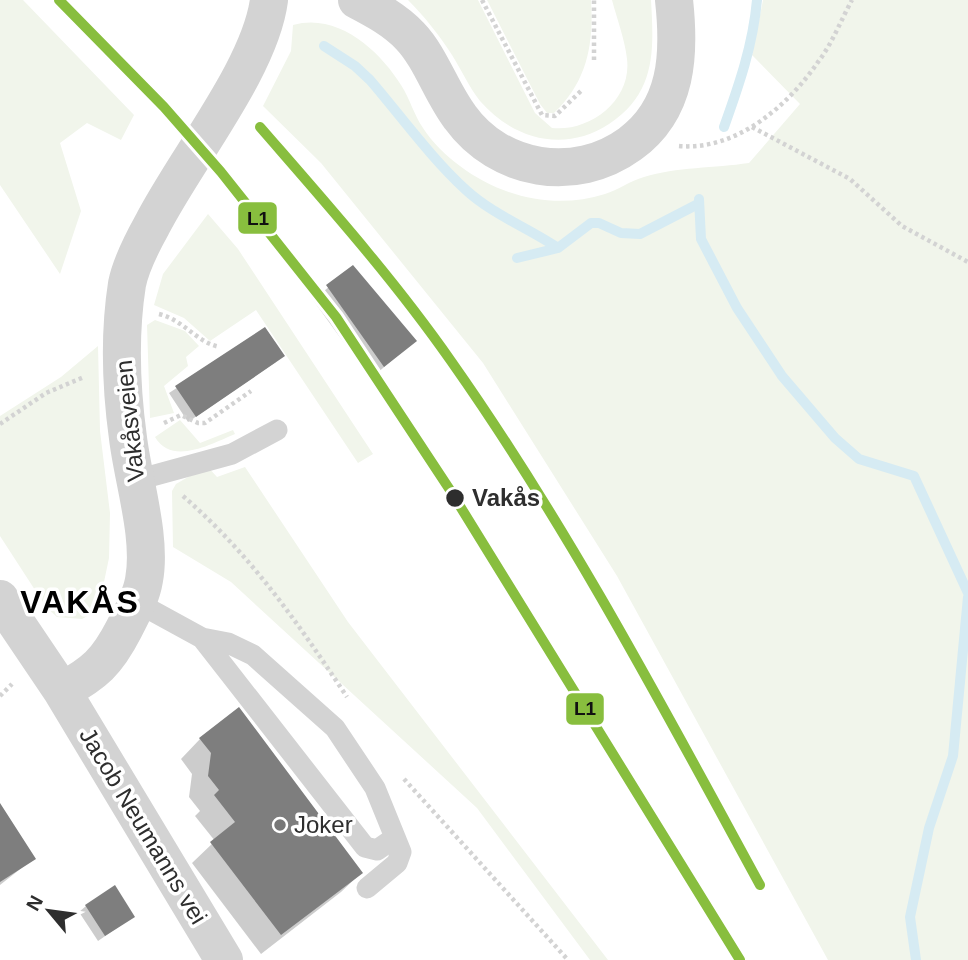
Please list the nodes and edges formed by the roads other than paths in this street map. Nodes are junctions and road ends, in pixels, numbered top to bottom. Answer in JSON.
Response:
{"nodes":[{"id":1,"x":269,"y":0,"type":"edge"},
{"id":2,"x":357,"y":0,"type":"edge"},
{"id":3,"x":674,"y":0,"type":"edge"},
{"id":4,"x":277,"y":430,"type":"dead end"},
{"id":5,"x":137,"y":480,"type":"junction"},
{"id":6,"x":0,"y":599,"type":"edge"},
{"id":7,"x":138,"y":603,"type":"junction"},
{"id":8,"x":202,"y":638,"type":"junction"},
{"id":9,"x":62,"y":691,"type":"junction"},
{"id":10,"x":401,"y":852,"type":"junction"},
{"id":11,"x":367,"y":888,"type":"dead end"},
{"id":12,"x":224,"y":960,"type":"edge"}],
"edges":[{"from":1,"to":5,"type":"street","name":"Vakåsveien"},
{"from":2,"to":3,"type":"street"},
{"from":4,"to":5,"type":"lane"},
{"from":5,"to":7,"type":"street","name":"Vakåsveien"},
{"from":6,"to":9,"type":"street"},
{"from":7,"to":8,"type":"lane"},
{"from":7,"to":9,"type":"street","name":"Vakåsveien"},
{"from":8,"to":10,"type":"lane"},
{"from":8,"to":10,"type":"lane"},
{"from":9,"to":12,"type":"street","name":"Jacob Neumanns vei"},
{"from":10,"to":11,"type":"lane"}]}
